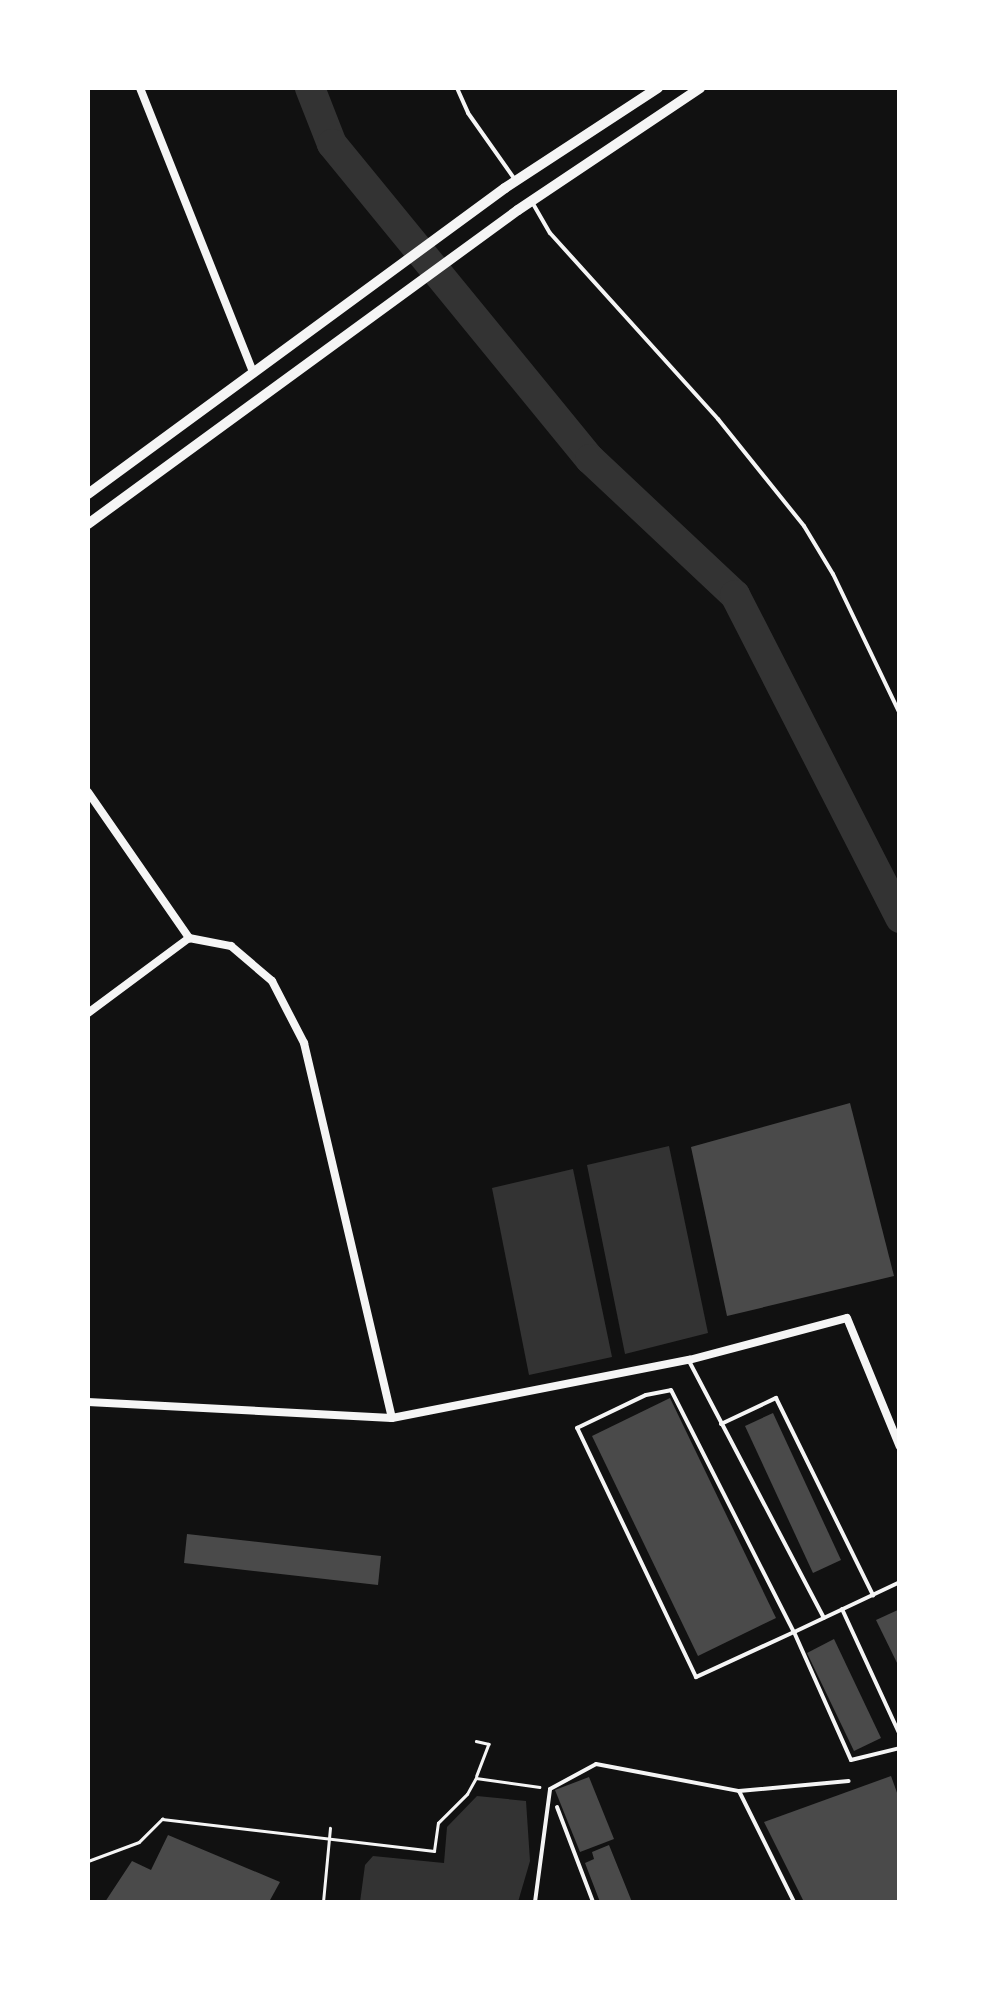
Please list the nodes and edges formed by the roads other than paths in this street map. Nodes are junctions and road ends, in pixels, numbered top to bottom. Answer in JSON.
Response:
{"nodes":[{"id":1,"x":140,"y":88,"type":"edge"},
{"id":2,"x":457,"y":88,"type":"edge"},
{"id":3,"x":658,"y":88,"type":"edge"},
{"id":4,"x":700,"y":88,"type":"edge"},
{"id":5,"x":516,"y":181,"type":"junction"},
{"id":6,"x":531,"y":201,"type":"junction"},
{"id":7,"x":253,"y":372,"type":"junction"},
{"id":8,"x":88,"y":494,"type":"edge"},
{"id":9,"x":88,"y":524,"type":"edge"},
{"id":10,"x":900,"y":714,"type":"edge"},
{"id":11,"x":88,"y":792,"type":"edge"},
{"id":12,"x":189,"y":938,"type":"junction"},
{"id":13,"x":88,"y":1012,"type":"edge"},
{"id":14,"x":689,"y":1360,"type":"junction"},
{"id":15,"x":88,"y":1402,"type":"edge"},
{"id":16,"x":392,"y":1418,"type":"junction"},
{"id":17,"x":721,"y":1424,"type":"junction"},
{"id":18,"x":900,"y":1447,"type":"edge"},
{"id":19,"x":900,"y":1582,"type":"edge"},
{"id":20,"x":873,"y":1595,"type":"junction"},
{"id":21,"x":842,"y":1609,"type":"junction"},
{"id":22,"x":824,"y":1618,"type":"junction"},
{"id":23,"x":794,"y":1632,"type":"junction"},
{"id":24,"x":900,"y":1735,"type":"edge"},
{"id":25,"x":900,"y":1748,"type":"edge"},
{"id":26,"x":848,"y":1781,"type":"dead end"},
{"id":27,"x":739,"y":1791,"type":"junction"},
{"id":28,"x":557,"y":1808,"type":"dead end"},
{"id":29,"x":535,"y":1902,"type":"edge"},
{"id":30,"x":593,"y":1902,"type":"edge"},
{"id":31,"x":794,"y":1902,"type":"edge"}],
"edges":[{"from":1,"to":7,"type":"street"},
{"from":2,"to":5,"type":"lane"},
{"from":3,"to":5,"type":"main road"},
{"from":4,"to":6,"type":"main road"},
{"from":5,"to":7,"type":"main road"},
{"from":6,"to":9,"type":"main road"},
{"from":6,"to":10,"type":"lane"},
{"from":7,"to":8,"type":"main road"},
{"from":11,"to":12,"type":"street"},
{"from":12,"to":13,"type":"street"},
{"from":12,"to":16,"type":"street"},
{"from":14,"to":16,"type":"street"},
{"from":14,"to":17,"type":"lane"},
{"from":14,"to":18,"type":"street"},
{"from":15,"to":16,"type":"street"},
{"from":17,"to":20,"type":"lane"},
{"from":17,"to":22,"type":"lane"},
{"from":19,"to":20,"type":"lane"},
{"from":20,"to":21,"type":"lane"},
{"from":21,"to":22,"type":"lane"},
{"from":21,"to":24,"type":"lane"},
{"from":22,"to":23,"type":"lane"},
{"from":23,"to":23,"type":"lane"},
{"from":23,"to":25,"type":"lane"},
{"from":26,"to":27,"type":"lane"},
{"from":27,"to":29,"type":"lane"},
{"from":27,"to":31,"type":"lane"},
{"from":28,"to":30,"type":"lane"}]}
